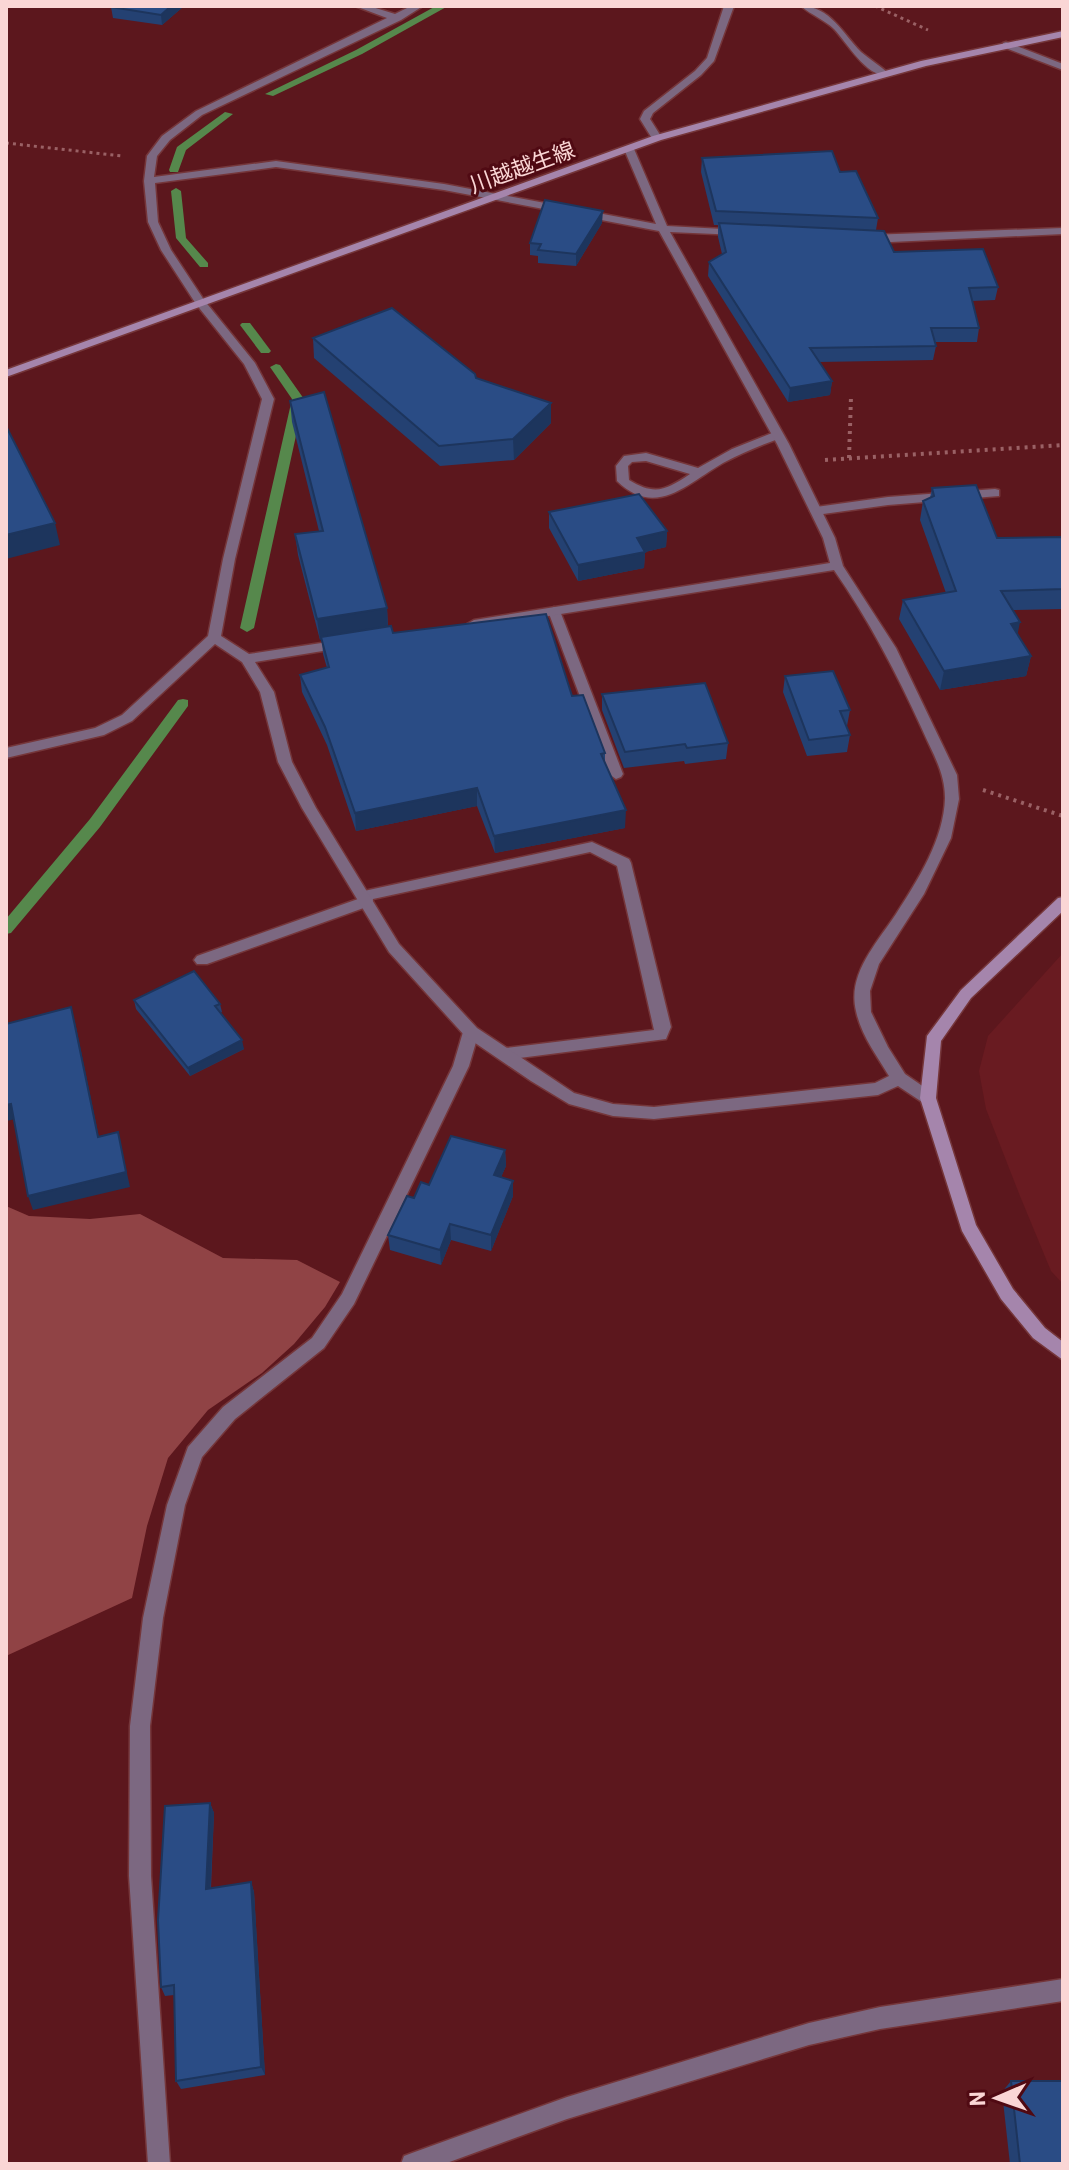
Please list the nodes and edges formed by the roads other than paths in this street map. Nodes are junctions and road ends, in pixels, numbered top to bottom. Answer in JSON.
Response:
{"nodes":[{"id":1,"x":360,"y":6,"type":"edge"},
{"id":2,"x":418,"y":6,"type":"edge"},
{"id":3,"x":729,"y":6,"type":"edge"},
{"id":4,"x":806,"y":6,"type":"edge"},
{"id":5,"x":398,"y":18,"type":"junction"},
{"id":6,"x":1063,"y":34,"type":"edge"},
{"id":7,"x":1006,"y":45,"type":"junction"},
{"id":8,"x":1063,"y":67,"type":"edge"},
{"id":9,"x":884,"y":74,"type":"junction"},
{"id":10,"x":657,"y":138,"type":"junction"},
{"id":11,"x":629,"y":149,"type":"junction"},
{"id":12,"x":149,"y":181,"type":"junction"},
{"id":13,"x":495,"y":198,"type":"junction"},
{"id":14,"x":663,"y":229,"type":"junction"},
{"id":15,"x":1063,"y":231,"type":"edge"},
{"id":16,"x":748,"y":232,"type":"edge"},
{"id":17,"x":861,"y":237,"type":"edge"},
{"id":18,"x":200,"y":302,"type":"junction"},
{"id":19,"x":6,"y":374,"type":"edge"},
{"id":20,"x":777,"y":435,"type":"junction"},
{"id":21,"x":701,"y":473,"type":"junction"},
{"id":22,"x":995,"y":493,"type":"dead end"},
{"id":23,"x":816,"y":511,"type":"junction"},
{"id":24,"x":837,"y":566,"type":"junction"},
{"id":25,"x":554,"y":611,"type":"junction"},
{"id":26,"x":462,"y":626,"type":"edge"},
{"id":27,"x":214,"y":637,"type":"junction"},
{"id":28,"x":355,"y":642,"type":"edge"},
{"id":29,"x":247,"y":659,"type":"junction"},
{"id":30,"x":6,"y":753,"type":"edge"},
{"id":31,"x":616,"y":774,"type":"dead end"},
{"id":32,"x":365,"y":898,"type":"junction"},
{"id":33,"x":1063,"y":902,"type":"edge"},
{"id":34,"x":202,"y":960,"type":"dead end"},
{"id":35,"x":471,"y":1032,"type":"junction"},
{"id":36,"x":505,"y":1054,"type":"junction"},
{"id":37,"x":899,"y":1078,"type":"junction"},
{"id":38,"x":928,"y":1098,"type":"junction"},
{"id":39,"x":1063,"y":1352,"type":"edge"},
{"id":40,"x":1063,"y":1990,"type":"edge"},
{"id":41,"x":159,"y":2164,"type":"edge"},
{"id":42,"x":412,"y":2164,"type":"edge"}],
"edges":[{"from":1,"to":5,"type":"street"},
{"from":2,"to":5,"type":"street"},
{"from":3,"to":10,"type":"street"},
{"from":4,"to":9,"type":"street"},
{"from":5,"to":12,"type":"street"},
{"from":6,"to":7,"type":"main road","name":"川越越生線"},
{"from":7,"to":8,"type":"street"},
{"from":7,"to":9,"type":"main road","name":"川越越生線"},
{"from":9,"to":10,"type":"main road","name":"川越越生線"},
{"from":10,"to":11,"type":"main road","name":"川越越生線"},
{"from":11,"to":13,"type":"main road","name":"川越越生線"},
{"from":11,"to":14,"type":"street"},
{"from":12,"to":13,"type":"street"},
{"from":12,"to":18,"type":"street"},
{"from":13,"to":14,"type":"street"},
{"from":13,"to":18,"type":"main road","name":"川越越生線"},
{"from":14,"to":16,"type":"street"},
{"from":14,"to":20,"type":"street"},
{"from":15,"to":17,"type":"street"},
{"from":18,"to":19,"type":"main road","name":"川越越生線"},
{"from":18,"to":27,"type":"street"},
{"from":20,"to":21,"type":"street"},
{"from":20,"to":23,"type":"street"},
{"from":21,"to":21,"type":"street"},
{"from":22,"to":23,"type":"street"},
{"from":23,"to":24,"type":"street"},
{"from":24,"to":25,"type":"street"},
{"from":24,"to":37,"type":"street"},
{"from":25,"to":26,"type":"street"},
{"from":25,"to":31,"type":"street"},
{"from":27,"to":29,"type":"street"},
{"from":27,"to":30,"type":"street"},
{"from":28,"to":29,"type":"street"},
{"from":29,"to":32,"type":"street"},
{"from":32,"to":34,"type":"street"},
{"from":32,"to":35,"type":"street"},
{"from":32,"to":36,"type":"street"},
{"from":33,"to":38,"type":"main road"},
{"from":35,"to":36,"type":"street"},
{"from":35,"to":41,"type":"street"},
{"from":36,"to":37,"type":"street"},
{"from":37,"to":38,"type":"street"},
{"from":38,"to":39,"type":"main road"},
{"from":40,"to":42,"type":"street"}]}
